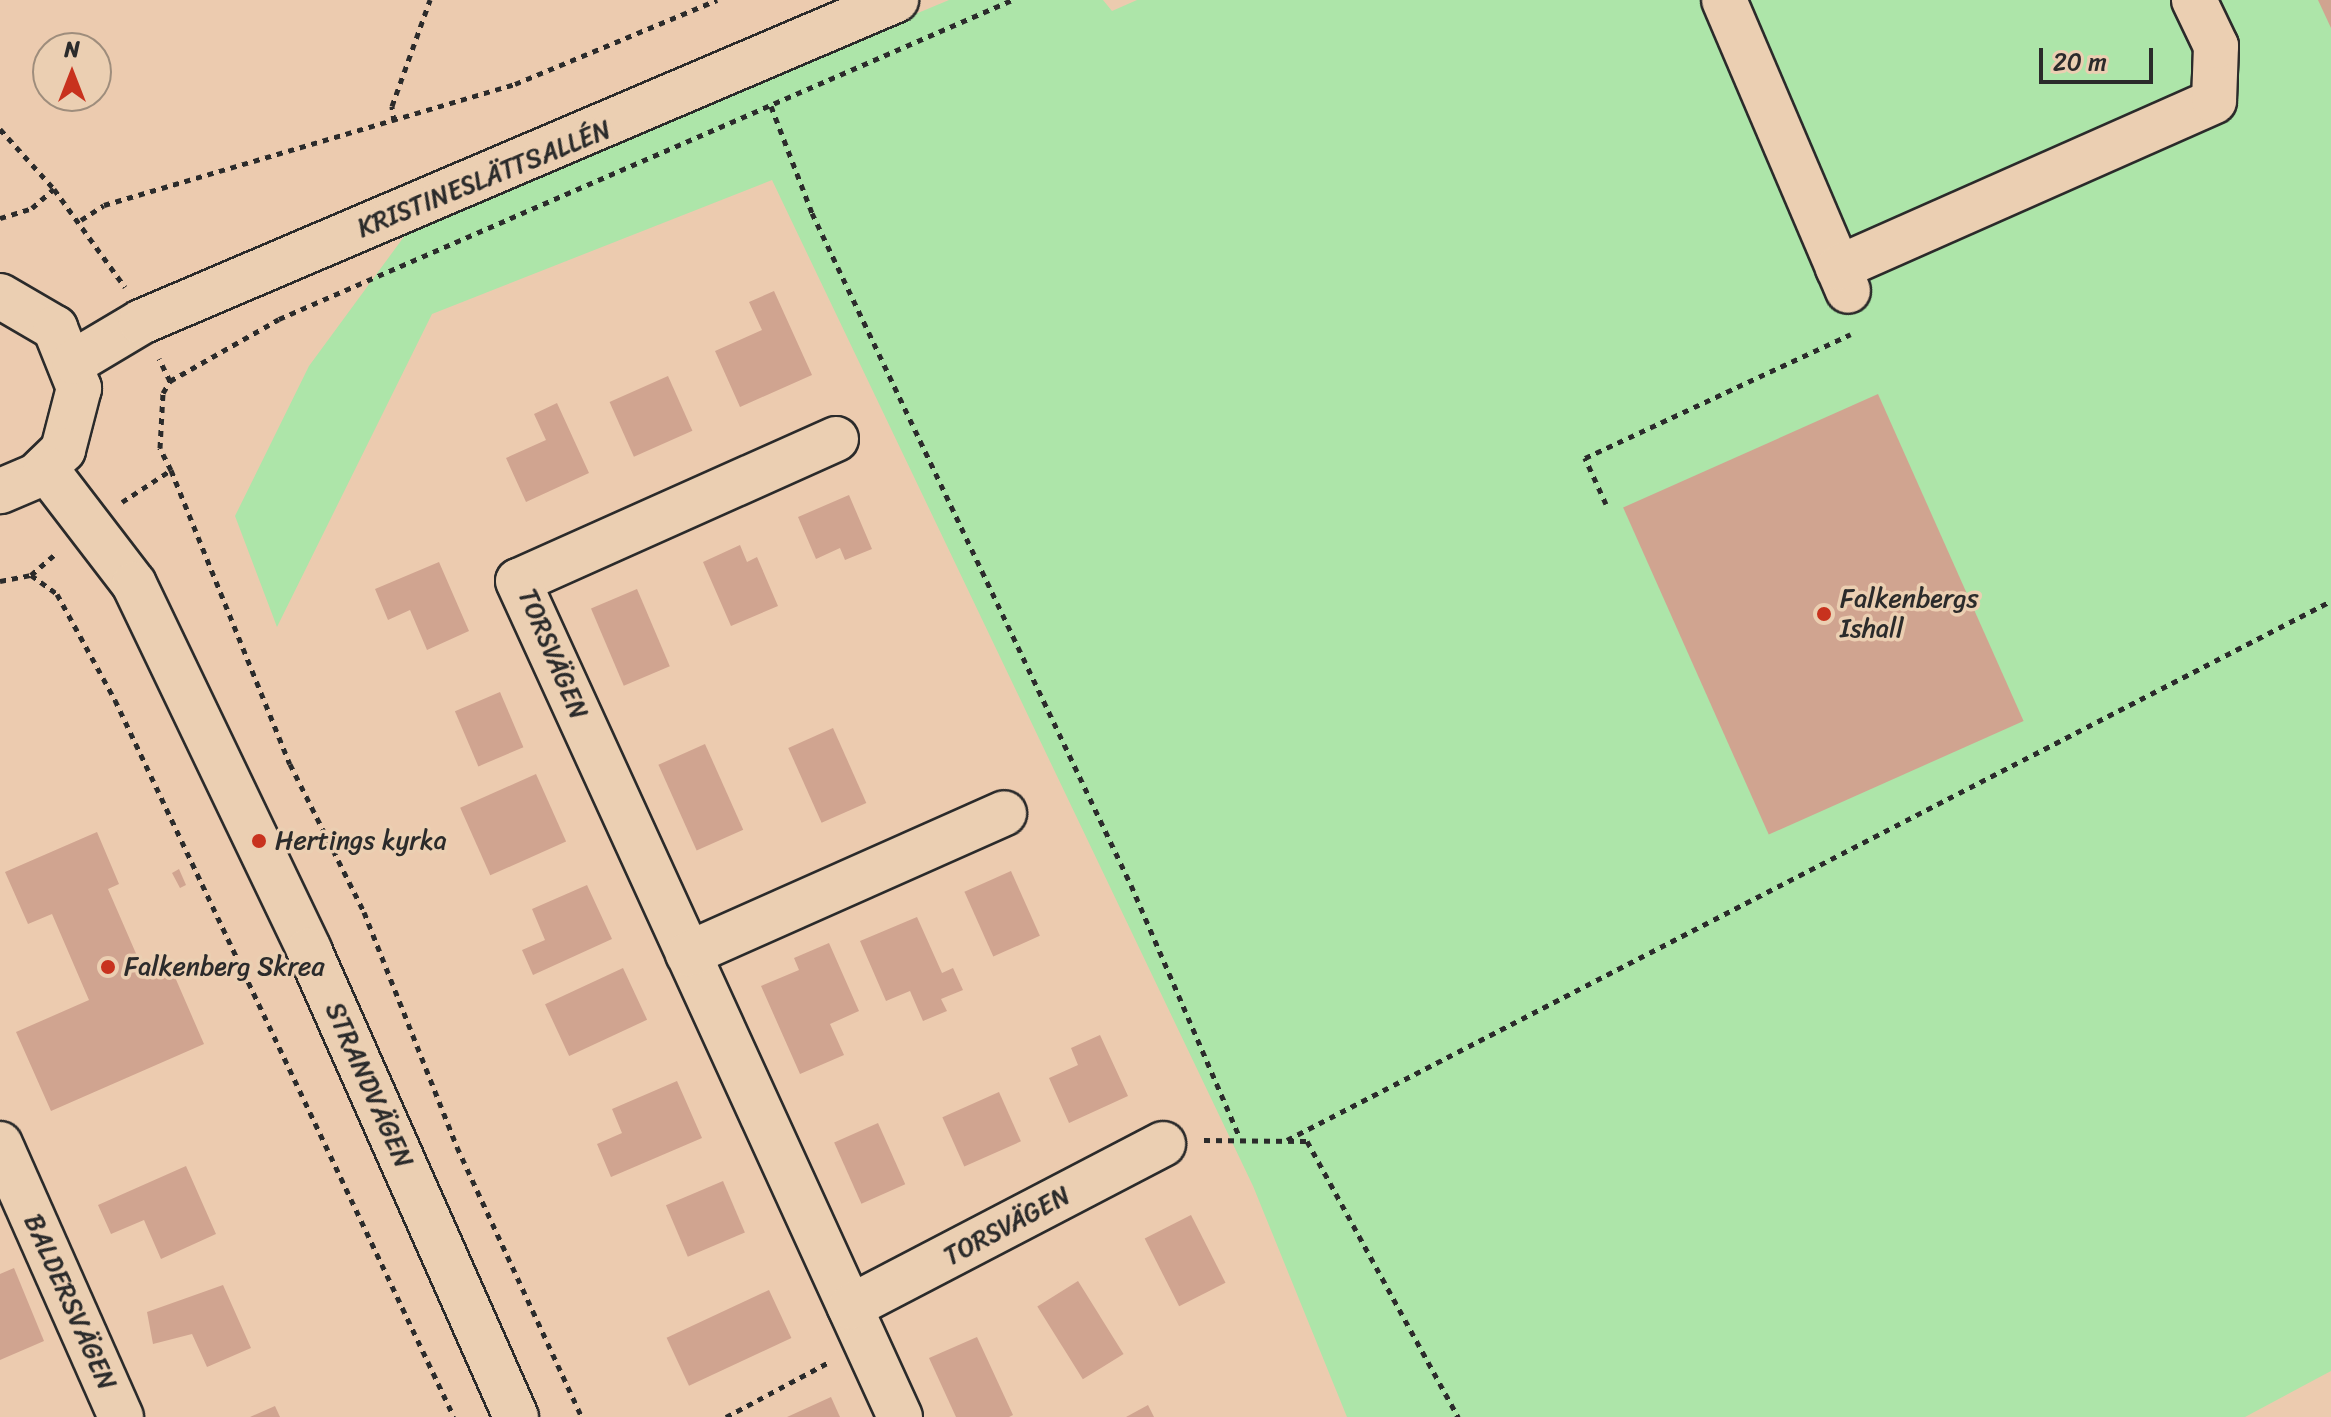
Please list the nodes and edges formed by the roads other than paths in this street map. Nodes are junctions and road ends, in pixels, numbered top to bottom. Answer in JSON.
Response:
{"nodes":[{"id":1,"x":896,"y":0,"type":"edge"},
{"id":2,"x":1724,"y":0,"type":"edge"},
{"id":3,"x":2194,"y":0,"type":"edge"},
{"id":4,"x":0,"y":296,"type":"edge"},
{"id":5,"x":74,"y":362,"type":"junction"},
{"id":6,"x":836,"y":439,"type":"dead end"},
{"id":7,"x":45,"y":468,"type":"junction"},
{"id":8,"x":0,"y":491,"type":"edge"},
{"id":9,"x":1004,"y":813,"type":"dead end"},
{"id":10,"x":688,"y":954,"type":"junction"},
{"id":11,"x":1163,"y":1144,"type":"road end"},
{"id":12,"x":3,"y":1162,"type":"edge"},
{"id":13,"x":858,"y":1325,"type":"junction"},
{"id":14,"x":121,"y":1417,"type":"edge"},
{"id":15,"x":516,"y":1417,"type":"edge"},
{"id":16,"x":900,"y":1417,"type":"edge"}],
"edges":[{"from":1,"to":5,"type":"street","name":"KRISTINESLÄTTSALLÉN"},
{"from":2,"to":3,"type":"street"},
{"from":4,"to":5,"type":"street"},
{"from":5,"to":7,"type":"street"},
{"from":6,"to":10,"type":"street","name":"TORSVÄGEN"},
{"from":7,"to":8,"type":"street"},
{"from":7,"to":15,"type":"street","name":"STRANDVÄGEN"},
{"from":9,"to":10,"type":"street"},
{"from":10,"to":13,"type":"street","name":"TORSVÄGEN"},
{"from":11,"to":13,"type":"street","name":"TORSVÄGEN"},
{"from":12,"to":14,"type":"street","name":"BALDERSVÄGEN"},
{"from":13,"to":16,"type":"street","name":"TORSVÄGEN"}]}
